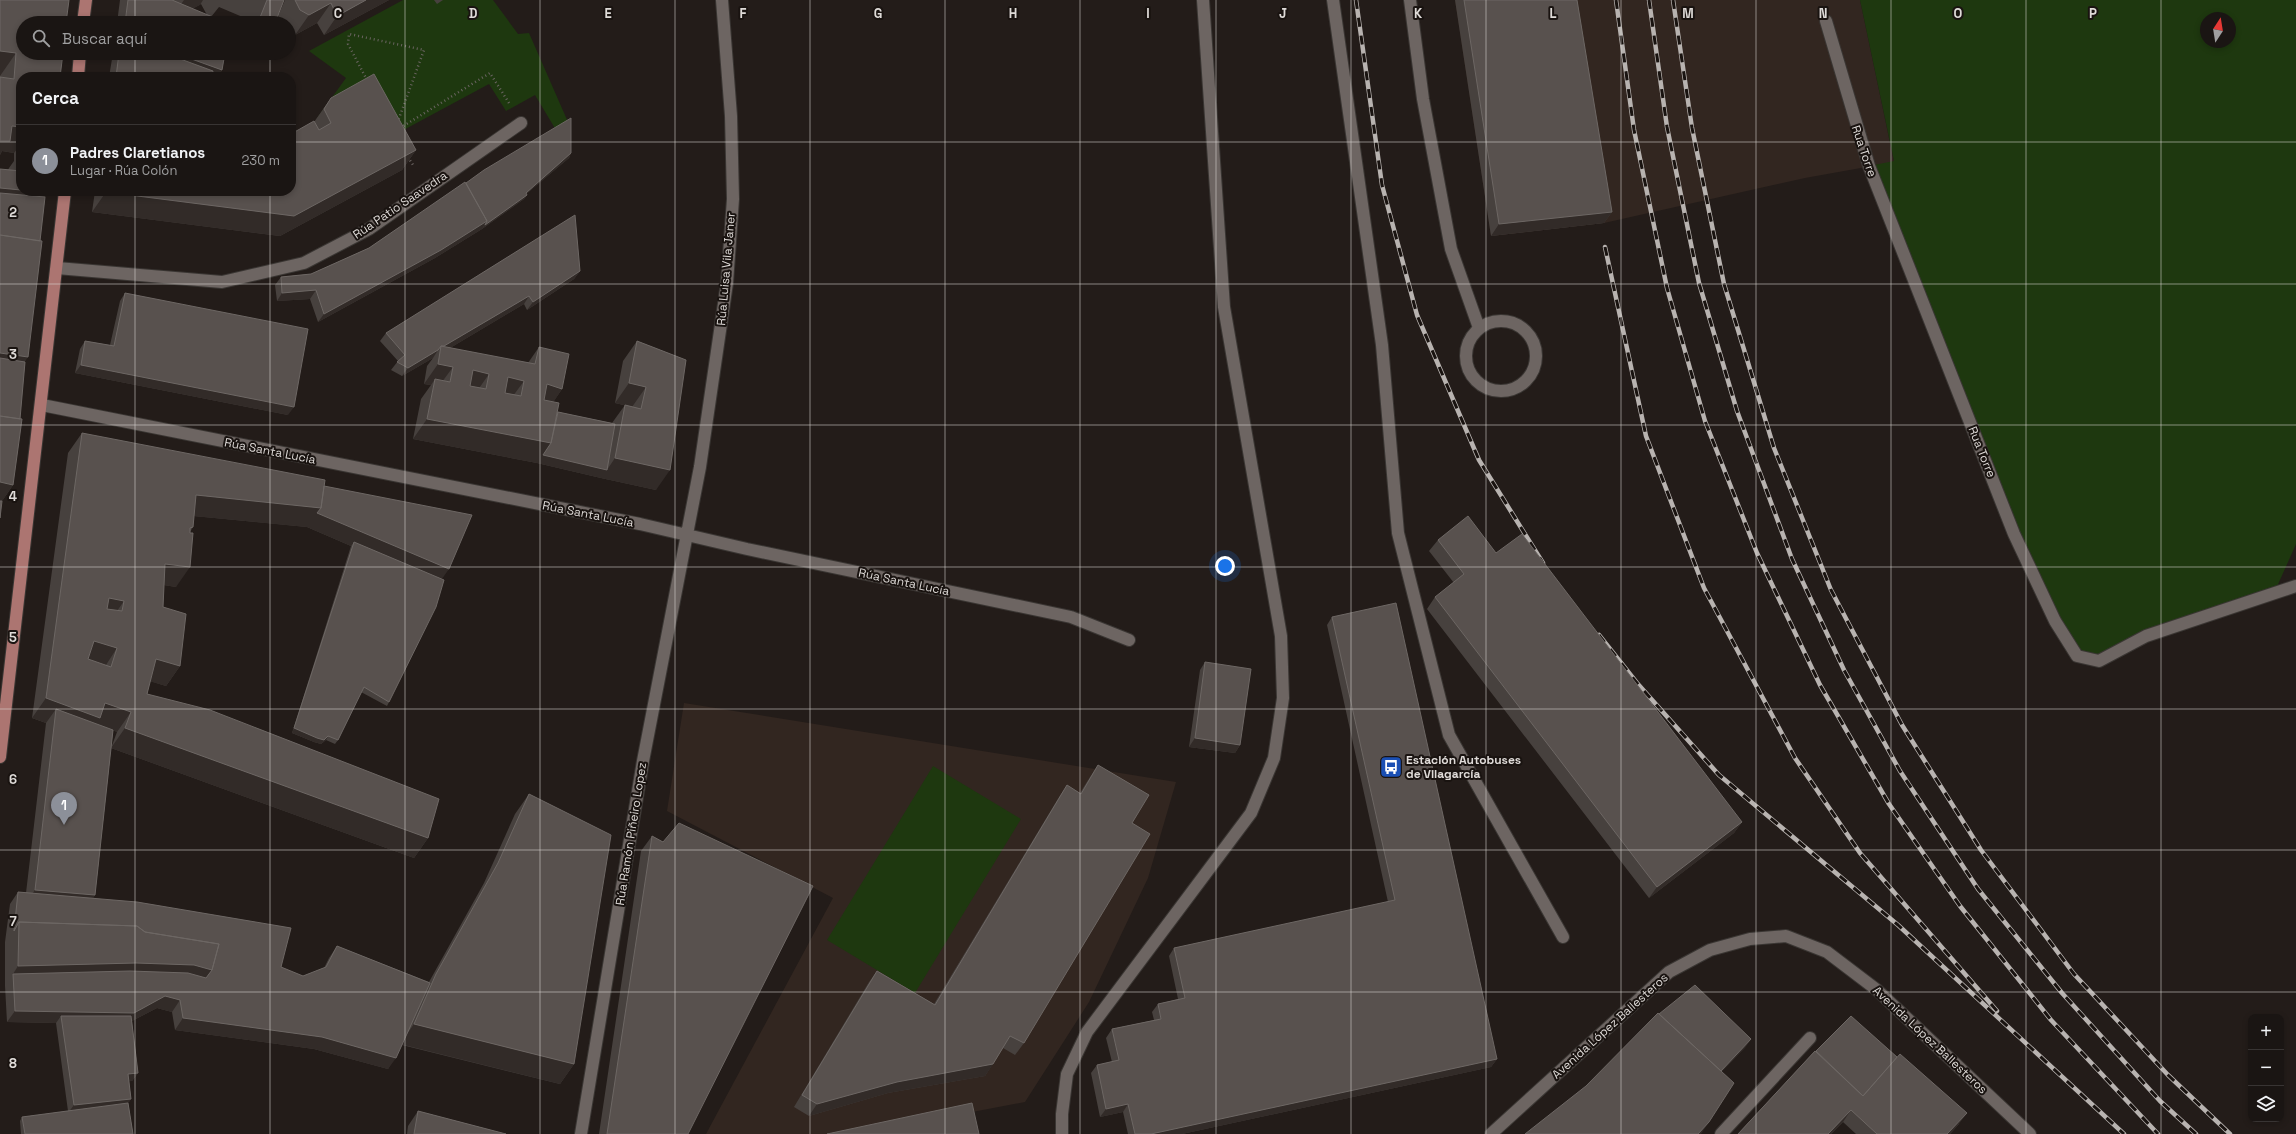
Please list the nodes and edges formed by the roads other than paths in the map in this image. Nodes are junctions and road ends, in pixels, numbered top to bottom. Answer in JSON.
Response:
{"nodes":[{"id":1,"x":86,"y":0,"type":"edge"},
{"id":2,"x":722,"y":0,"type":"edge"},
{"id":3,"x":1203,"y":0,"type":"edge"},
{"id":4,"x":1333,"y":0,"type":"edge"},
{"id":5,"x":1410,"y":0,"type":"edge"},
{"id":6,"x":84,"y":16,"type":"edge"},
{"id":7,"x":1826,"y":21,"type":"dead end"},
{"id":8,"x":79,"y":60,"type":"edge"},
{"id":9,"x":78,"y":72,"type":"edge"},
{"id":10,"x":522,"y":123,"type":"road end"},
{"id":11,"x":65,"y":196,"type":"edge"},
{"id":12,"x":57,"y":268,"type":"junction"},
{"id":13,"x":1479,"y":328,"type":"junction"},
{"id":14,"x":42,"y":405,"type":"junction"},
{"id":15,"x":688,"y":535,"type":"junction"},
{"id":16,"x":2296,"y":586,"type":"edge"},
{"id":17,"x":1129,"y":640,"type":"dead end"},
{"id":18,"x":5,"y":673,"type":"edge"},
{"id":19,"x":0,"y":757,"type":"edge"},
{"id":20,"x":1563,"y":937,"type":"dead end"},
{"id":21,"x":1810,"y":1038,"type":"dead end"},
{"id":22,"x":581,"y":1134,"type":"edge"},
{"id":23,"x":1062,"y":1134,"type":"edge"},
{"id":24,"x":1491,"y":1134,"type":"edge"},
{"id":25,"x":1721,"y":1134,"type":"edge"},
{"id":26,"x":2030,"y":1134,"type":"edge"}],
"edges":[{"from":1,"to":6,"type":"main road"},
{"from":2,"to":15,"type":"street","name":"Rúa Luisa Vila Janer"},
{"from":3,"to":23,"type":"street"},
{"from":4,"to":20,"type":"street"},
{"from":5,"to":13,"type":"street"},
{"from":7,"to":16,"type":"street","name":"Rua Torre"},
{"from":8,"to":9,"type":"main road"},
{"from":10,"to":12,"type":"street","name":"Rúa Patio Saavedra"},
{"from":11,"to":12,"type":"main road"},
{"from":12,"to":14,"type":"main road"},
{"from":13,"to":13,"type":"street"},
{"from":14,"to":15,"type":"street","name":"Rúa Santa Lucía"},
{"from":14,"to":18,"type":"main road"},
{"from":15,"to":17,"type":"street","name":"Rúa Santa Lucía"},
{"from":15,"to":22,"type":"street","name":"Rúa Ramón Piñeiro Lopez"},
{"from":18,"to":19,"type":"main road"},
{"from":21,"to":25,"type":"street"},
{"from":24,"to":26,"type":"street","name":"Avenida López Ballesteros"}]}
